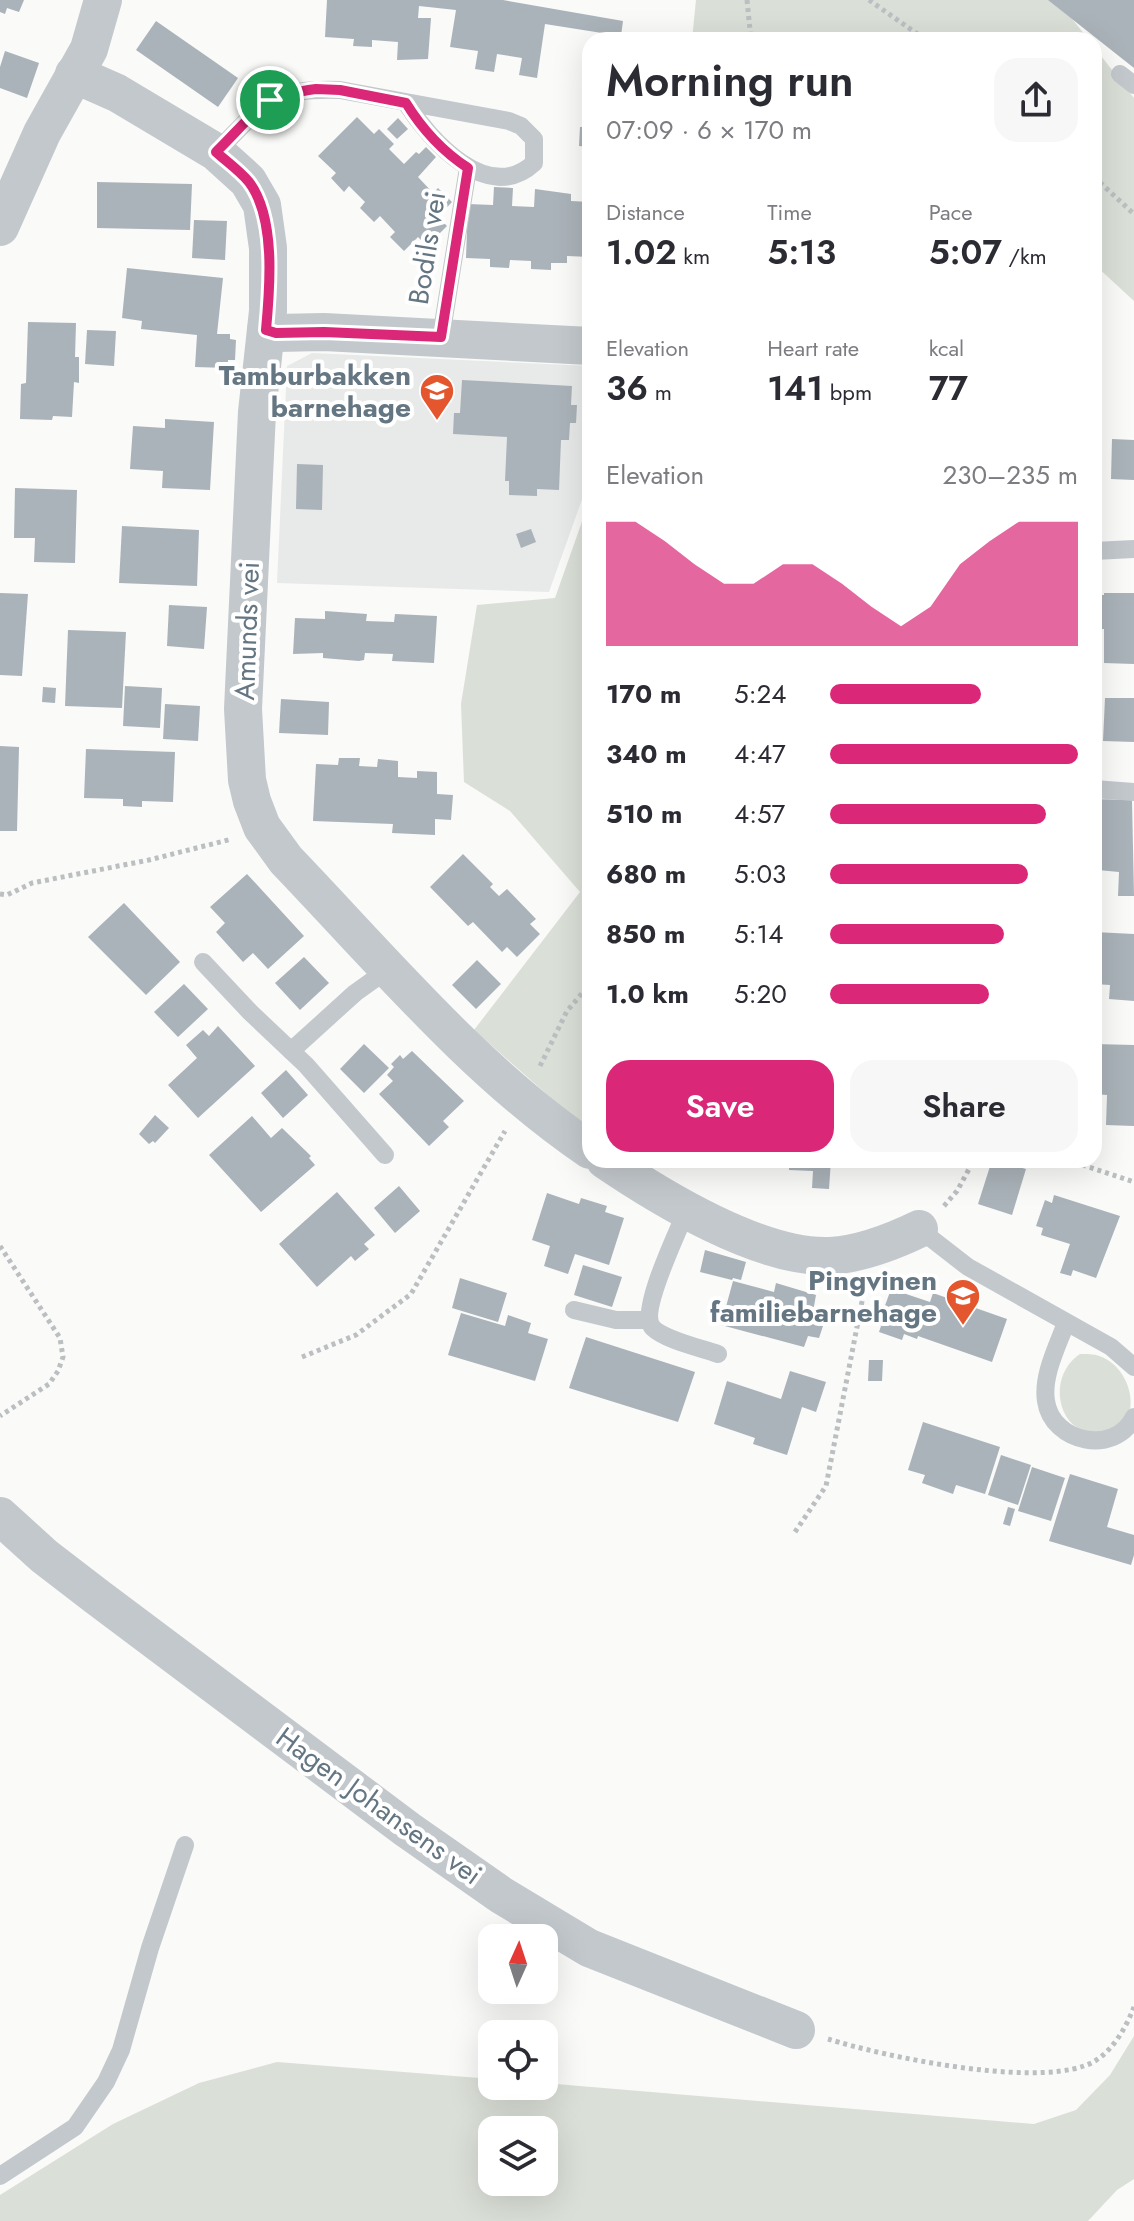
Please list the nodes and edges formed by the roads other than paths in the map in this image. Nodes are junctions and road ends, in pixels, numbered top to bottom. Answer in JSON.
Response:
{"nodes":[{"id":1,"x":103,"y":0,"type":"edge"},
{"id":2,"x":74,"y":74,"type":"junction"},
{"id":3,"x":406,"y":103,"type":"junction"},
{"id":4,"x":216,"y":152,"type":"junction"},
{"id":5,"x":468,"y":168,"type":"junction"},
{"id":6,"x":2,"y":215,"type":"edge"},
{"id":7,"x":266,"y":330,"type":"junction"},
{"id":8,"x":441,"y":337,"type":"junction"},
{"id":9,"x":582,"y":346,"type":"edge"},
{"id":10,"x":1134,"y":549,"type":"edge"},
{"id":11,"x":1102,"y":551,"type":"edge"},
{"id":12,"x":1102,"y":790,"type":"edge"},
{"id":13,"x":1134,"y":792,"type":"edge"},
{"id":14,"x":203,"y":962,"type":"dead end"},
{"id":15,"x":390,"y":968,"type":"junction"},
{"id":16,"x":291,"y":1051,"type":"junction"},
{"id":17,"x":582,"y":1144,"type":"edge"},
{"id":18,"x":385,"y":1155,"type":"dead end"},
{"id":19,"x":618,"y":1168,"type":"edge"},
{"id":20,"x":687,"y":1209,"type":"junction"},
{"id":21,"x":919,"y":1229,"type":"joint"},
{"id":22,"x":574,"y":1310,"type":"dead end"},
{"id":23,"x":648,"y":1320,"type":"junction"},
{"id":24,"x":1066,"y":1323,"type":"junction"},
{"id":25,"x":718,"y":1354,"type":"dead end"},
{"id":26,"x":1134,"y":1367,"type":"edge"},
{"id":27,"x":1134,"y":1417,"type":"edge"},
{"id":28,"x":0,"y":1516,"type":"edge"},
{"id":29,"x":185,"y":1845,"type":"dead end"},
{"id":30,"x":796,"y":2030,"type":"road end"},
{"id":31,"x":0,"y":2176,"type":"edge"}],
"edges":[{"from":1,"to":2,"type":"street"},
{"from":2,"to":4,"type":"street","name":"Amunds vei"},
{"from":2,"to":6,"type":"street"},
{"from":3,"to":4,"type":"lane","name":"Bodils vei"},
{"from":3,"to":5,"type":"lane","name":"Bodils vei"},
{"from":3,"to":5,"type":"lane","name":"Bodils vei"},
{"from":4,"to":7,"type":"street","name":"Amunds vei"},
{"from":5,"to":8,"type":"lane","name":"Bodils vei"},
{"from":7,"to":8,"type":"street"},
{"from":7,"to":15,"type":"street","name":"Amunds vei"},
{"from":8,"to":9,"type":"street"},
{"from":10,"to":11,"type":"lane"},
{"from":12,"to":13,"type":"lane"},
{"from":14,"to":16,"type":"lane"},
{"from":15,"to":16,"type":"lane"},
{"from":15,"to":17,"type":"street","name":"Amunds vei"},
{"from":16,"to":18,"type":"lane"},
{"from":19,"to":20,"type":"street"},
{"from":20,"to":21,"type":"street"},
{"from":20,"to":23,"type":"lane"},
{"from":21,"to":24,"type":"lane"},
{"from":22,"to":23,"type":"lane"},
{"from":23,"to":25,"type":"lane"},
{"from":24,"to":26,"type":"lane"},
{"from":24,"to":27,"type":"lane"},
{"from":28,"to":30,"type":"street","name":"Hagen Johansens vei"},
{"from":29,"to":31,"type":"lane"}]}
